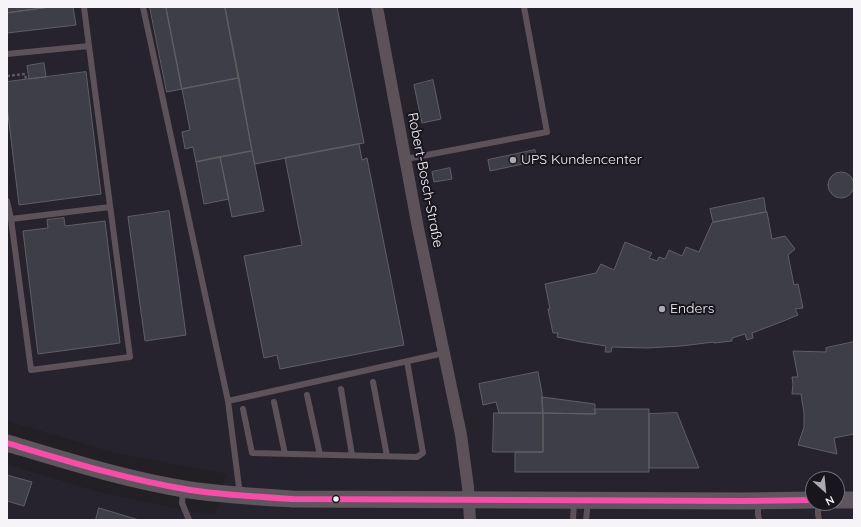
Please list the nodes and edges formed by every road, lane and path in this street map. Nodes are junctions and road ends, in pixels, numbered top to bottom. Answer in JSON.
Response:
{"nodes":[{"id":1,"x":84,"y":7,"type":"edge"},
{"id":2,"x":144,"y":7,"type":"edge"},
{"id":3,"x":377,"y":7,"type":"edge"},
{"id":4,"x":524,"y":7,"type":"edge"},
{"id":5,"x":89,"y":46,"type":"junction"},
{"id":6,"x":7,"y":54,"type":"edge"},
{"id":7,"x":7,"y":76,"type":"edge"},
{"id":8,"x":26,"y":79,"type":"dead end"},
{"id":9,"x":406,"y":159,"type":"junction"},
{"id":10,"x":7,"y":202,"type":"edge"},
{"id":11,"x":110,"y":207,"type":"junction"},
{"id":12,"x":11,"y":219,"type":"junction"},
{"id":13,"x":444,"y":353,"type":"junction"},
{"id":14,"x":407,"y":361,"type":"junction"},
{"id":15,"x":373,"y":382,"type":"dead end"},
{"id":16,"x":341,"y":389,"type":"dead end"},
{"id":17,"x":307,"y":394,"type":"dead end"},
{"id":18,"x":228,"y":401,"type":"junction"},
{"id":19,"x":274,"y":402,"type":"dead end"},
{"id":20,"x":243,"y":409,"type":"dead end"},
{"id":21,"x":7,"y":443,"type":"edge"},
{"id":22,"x":285,"y":454,"type":"junction"},
{"id":23,"x":320,"y":455,"type":"junction"},
{"id":24,"x":352,"y":455,"type":"junction"},
{"id":25,"x":387,"y":456,"type":"junction"},
{"id":26,"x":183,"y":489,"type":"junction"},
{"id":27,"x":240,"y":496,"type":"junction"},
{"id":28,"x":469,"y":499,"type":"junction"},
{"id":29,"x":581,"y":500,"type":"junction"},
{"id":30,"x":805,"y":500,"type":"edge"},
{"id":31,"x":758,"y":501,"type":"junction"},
{"id":32,"x":189,"y":520,"type":"edge"},
{"id":33,"x":470,"y":520,"type":"edge"},
{"id":34,"x":573,"y":520,"type":"edge"},
{"id":35,"x":586,"y":520,"type":"edge"},
{"id":36,"x":759,"y":520,"type":"edge"}],
"edges":[{"from":1,"to":5,"type":"lane"},
{"from":2,"to":18,"type":"lane"},
{"from":3,"to":9,"type":"street","name":"Robert-Bosch-Straße"},
{"from":4,"to":9,"type":"lane"},
{"from":5,"to":6,"type":"lane"},
{"from":5,"to":11,"type":"lane"},
{"from":7,"to":8,"type":"path"},
{"from":9,"to":13,"type":"street","name":"Robert-Bosch-Straße"},
{"from":10,"to":12,"type":"lane"},
{"from":11,"to":12,"type":"lane"},
{"from":11,"to":12,"type":"lane"},
{"from":13,"to":14,"type":"lane"},
{"from":13,"to":28,"type":"street","name":"Robert-Bosch-Straße"},
{"from":14,"to":18,"type":"lane"},
{"from":14,"to":25,"type":"lane"},
{"from":15,"to":25,"type":"lane"},
{"from":16,"to":24,"type":"lane"},
{"from":17,"to":23,"type":"lane"},
{"from":18,"to":27,"type":"lane"},
{"from":19,"to":22,"type":"lane"},
{"from":20,"to":22,"type":"lane"},
{"from":21,"to":26,"type":"main road"},
{"from":22,"to":23,"type":"lane"},
{"from":23,"to":24,"type":"lane"},
{"from":24,"to":25,"type":"lane"},
{"from":26,"to":27,"type":"main road"},
{"from":26,"to":32,"type":"lane"},
{"from":27,"to":28,"type":"main road"},
{"from":28,"to":29,"type":"main road"},
{"from":28,"to":33,"type":"street","name":"Robert-Bosch-Straße"},
{"from":29,"to":31,"type":"main road"},
{"from":29,"to":34,"type":"lane"},
{"from":29,"to":35,"type":"lane"},
{"from":30,"to":31,"type":"main road"},
{"from":31,"to":36,"type":"lane"}]}
